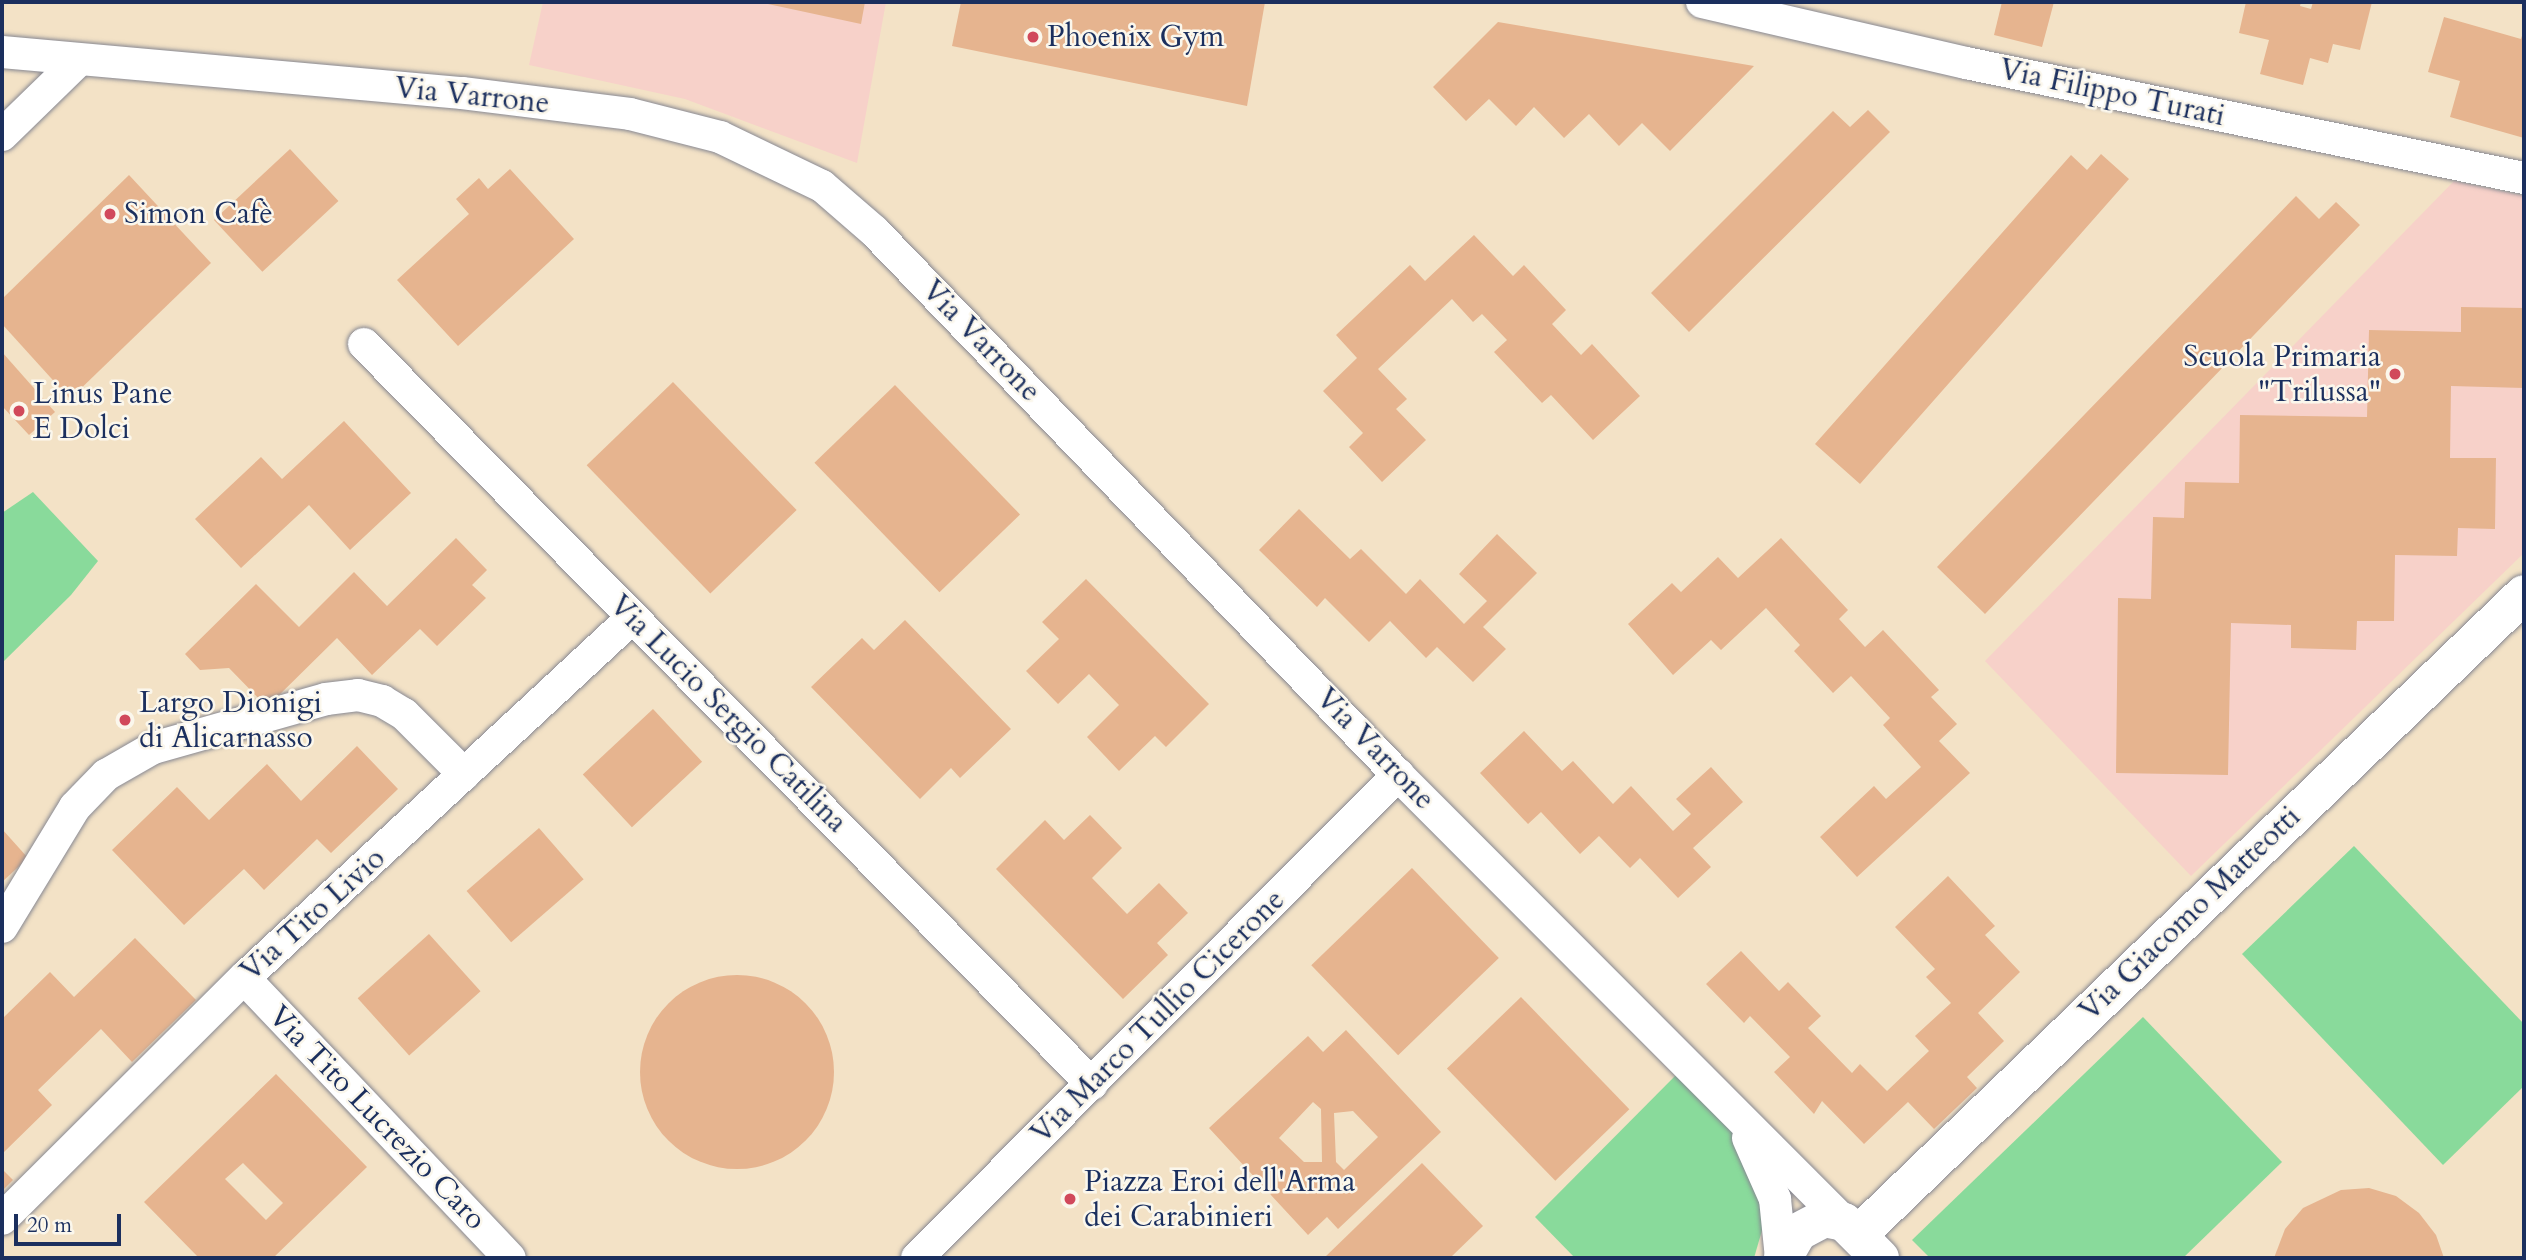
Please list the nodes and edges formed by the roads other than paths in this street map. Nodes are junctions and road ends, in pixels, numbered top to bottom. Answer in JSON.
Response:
{"nodes":[{"id":1,"x":1702,"y":2,"type":"edge"},
{"id":2,"x":2,"y":52,"type":"edge"},
{"id":3,"x":79,"y":60,"type":"junction"},
{"id":4,"x":2,"y":135,"type":"edge"},
{"id":5,"x":2524,"y":178,"type":"edge"},
{"id":6,"x":364,"y":344,"type":"dead end"},
{"id":7,"x":2524,"y":594,"type":"edge"},
{"id":8,"x":632,"y":618,"type":"junction"},
{"id":9,"x":464,"y":774,"type":"junction"},
{"id":10,"x":1398,"y":775,"type":"junction"},
{"id":11,"x":2,"y":928,"type":"edge"},
{"id":12,"x":244,"y":978,"type":"junction"},
{"id":13,"x":1092,"y":1084,"type":"junction"},
{"id":14,"x":1722,"y":1099,"type":"junction"},
{"id":15,"x":2,"y":1219,"type":"edge"},
{"id":16,"x":1860,"y":1238,"type":"edge"},
{"id":17,"x":510,"y":1258,"type":"edge"},
{"id":18,"x":917,"y":1258,"type":"edge"},
{"id":19,"x":1782,"y":1258,"type":"edge"}],
"edges":[{"from":1,"to":5,"type":"street","name":"Via Filippo Turati"},
{"from":2,"to":3,"type":"street","name":"Via Varrone"},
{"from":3,"to":4,"type":"street"},
{"from":3,"to":10,"type":"street","name":"Via Varrone"},
{"from":6,"to":8,"type":"street","name":"Via Lucio Sergio Catilina"},
{"from":7,"to":16,"type":"street","name":"Via Giacomo Matteotti"},
{"from":8,"to":9,"type":"street","name":"Via Tito Livio"},
{"from":8,"to":13,"type":"street","name":"Via Lucio Sergio Catilina"},
{"from":9,"to":11,"type":"street"},
{"from":9,"to":12,"type":"street","name":"Via Tito Livio"},
{"from":10,"to":13,"type":"street","name":"Via Marco Tullio Cicerone"},
{"from":10,"to":14,"type":"street","name":"Via Varrone"},
{"from":12,"to":15,"type":"street","name":"Via Tito Livio"},
{"from":12,"to":17,"type":"street","name":"Via Tito Lucrezio Caro"},
{"from":13,"to":18,"type":"street","name":"Via Marco Tullio Cicerone"},
{"from":14,"to":16,"type":"street","name":"Via Varrone"},
{"from":14,"to":19,"type":"street","name":"Via Varrone"},
{"from":16,"to":19,"type":"street"}]}
